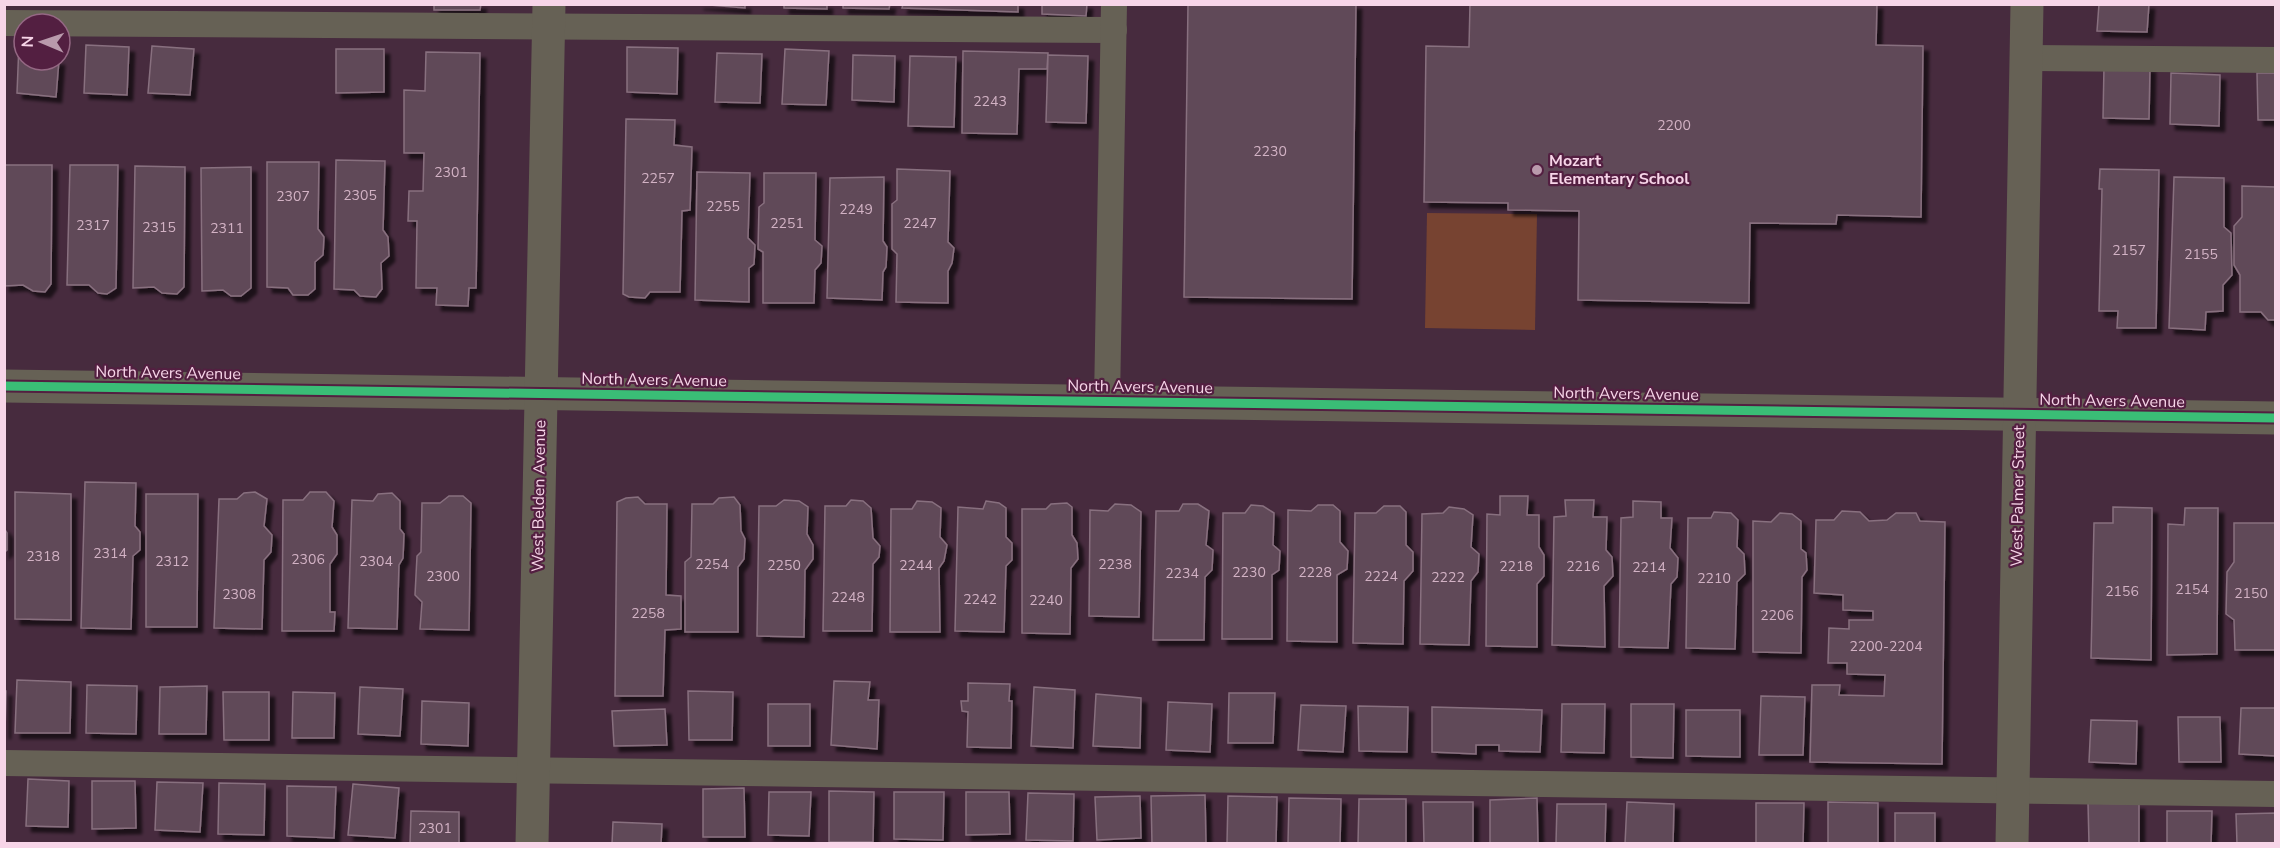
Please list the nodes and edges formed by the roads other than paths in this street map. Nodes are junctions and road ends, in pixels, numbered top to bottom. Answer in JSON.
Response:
{"nodes":[{"id":1,"x":1114,"y":4,"type":"edge"},
{"id":2,"x":2027,"y":4,"type":"edge"},
{"id":3,"x":549,"y":16,"type":"edge"},
{"id":4,"x":4,"y":23,"type":"edge"},
{"id":5,"x":1114,"y":30,"type":"junction"},
{"id":6,"x":2026,"y":58,"type":"junction"},
{"id":7,"x":2276,"y":60,"type":"edge"},
{"id":8,"x":4,"y":386,"type":"edge"},
{"id":9,"x":541,"y":394,"type":"junction"},
{"id":10,"x":1107,"y":401,"type":"junction"},
{"id":11,"x":2020,"y":415,"type":"junction"},
{"id":12,"x":2276,"y":418,"type":"edge"},
{"id":13,"x":4,"y":763,"type":"edge"},
{"id":14,"x":534,"y":769,"type":"junction"},
{"id":15,"x":2013,"y":790,"type":"junction"},
{"id":16,"x":2276,"y":794,"type":"edge"},
{"id":17,"x":532,"y":843,"type":"edge"},
{"id":18,"x":2012,"y":843,"type":"edge"}],
"edges":[{"from":1,"to":5,"type":"lane"},
{"from":2,"to":6,"type":"street","name":"West Palmer Street"},
{"from":3,"to":4,"type":"lane"},
{"from":3,"to":5,"type":"lane"},
{"from":3,"to":9,"type":"street","name":"West Belden Avenue"},
{"from":5,"to":10,"type":"lane"},
{"from":6,"to":7,"type":"lane"},
{"from":6,"to":11,"type":"street","name":"West Palmer Street"},
{"from":8,"to":9,"type":"street","name":"North Avers Avenue"},
{"from":9,"to":10,"type":"street","name":"North Avers Avenue"},
{"from":9,"to":14,"type":"street","name":"West Belden Avenue"},
{"from":10,"to":11,"type":"street","name":"North Avers Avenue"},
{"from":11,"to":12,"type":"street","name":"North Avers Avenue"},
{"from":11,"to":15,"type":"street","name":"West Palmer Street"},
{"from":13,"to":14,"type":"lane"},
{"from":14,"to":15,"type":"lane"},
{"from":14,"to":17,"type":"street","name":"West Belden Avenue"},
{"from":15,"to":16,"type":"lane"},
{"from":15,"to":18,"type":"street","name":"West Palmer Street"}]}
